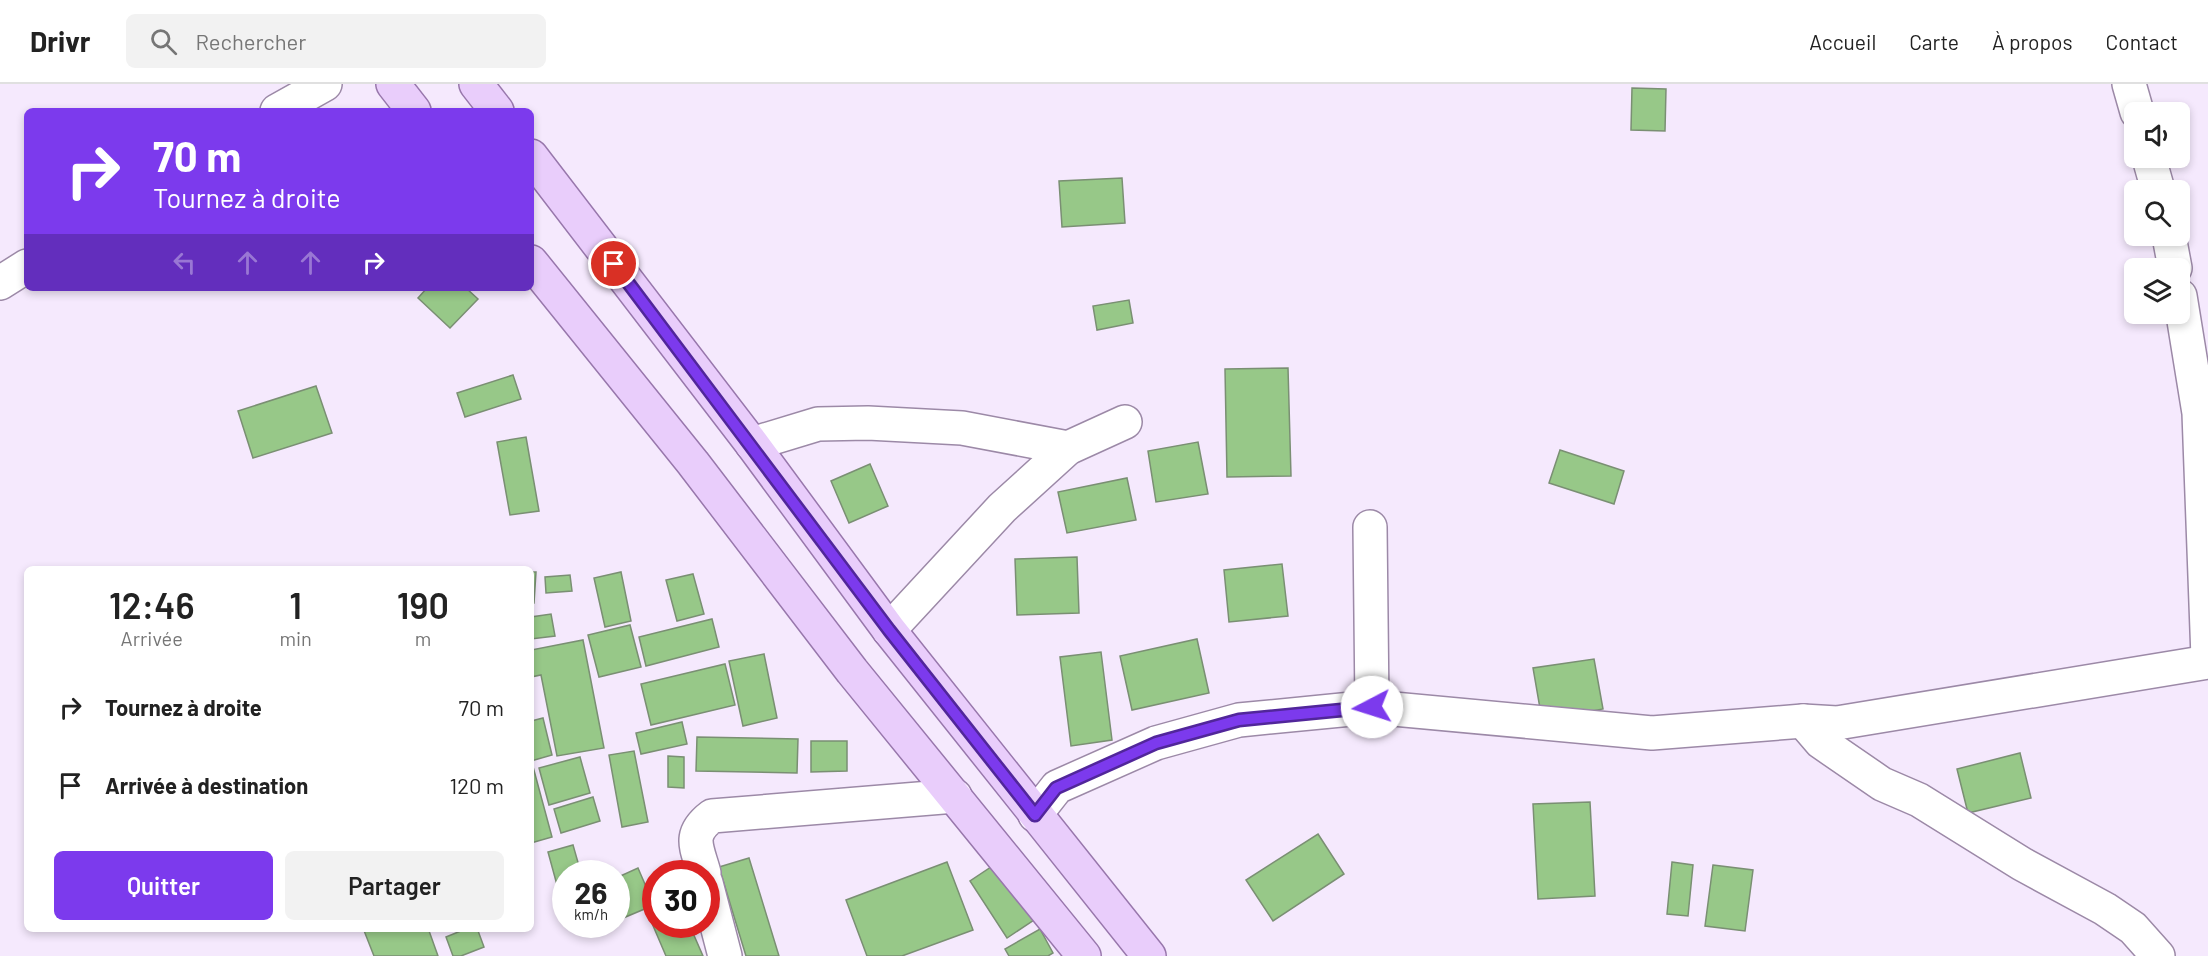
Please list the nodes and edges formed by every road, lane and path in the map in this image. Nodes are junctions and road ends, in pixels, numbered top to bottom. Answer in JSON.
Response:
{"nodes":[{"id":1,"x":325,"y":84,"type":"edge"},
{"id":2,"x":393,"y":84,"type":"edge"},
{"id":3,"x":476,"y":84,"type":"edge"},
{"id":4,"x":2129,"y":84,"type":"edge"},
{"id":5,"x":2134,"y":102,"type":"edge"},
{"id":6,"x":282,"y":108,"type":"edge"},
{"id":7,"x":412,"y":108,"type":"edge"},
{"id":8,"x":495,"y":108,"type":"edge"},
{"id":9,"x":534,"y":160,"type":"edge"},
{"id":10,"x":534,"y":266,"type":"edge"},
{"id":11,"x":24,"y":268,"type":"edge"},
{"id":12,"x":0,"y":283,"type":"edge"},
{"id":13,"x":2185,"y":324,"type":"edge"},
{"id":14,"x":1125,"y":422,"type":"dead end"},
{"id":15,"x":752,"y":444,"type":"junction"},
{"id":16,"x":1068,"y":447,"type":"junction"},
{"id":17,"x":1370,"y":527,"type":"dead end"},
{"id":18,"x":889,"y":630,"type":"junction"},
{"id":19,"x":2208,"y":660,"type":"edge"},
{"id":20,"x":1372,"y":707,"type":"junction"},
{"id":21,"x":1803,"y":722,"type":"junction"},
{"id":22,"x":955,"y":796,"type":"junction"},
{"id":23,"x":1035,"y":815,"type":"junction"},
{"id":24,"x":701,"y":860,"type":"edge"},
{"id":25,"x":720,"y":937,"type":"edge"},
{"id":26,"x":725,"y":956,"type":"edge"},
{"id":27,"x":1084,"y":956,"type":"edge"},
{"id":28,"x":1149,"y":956,"type":"edge"},
{"id":29,"x":2158,"y":956,"type":"edge"}],
"edges":[{"from":1,"to":6,"type":"street"},
{"from":2,"to":7,"type":"main road"},
{"from":3,"to":8,"type":"main road"},
{"from":4,"to":5,"type":"street"},
{"from":9,"to":15,"type":"main road"},
{"from":10,"to":22,"type":"main road"},
{"from":11,"to":12,"type":"street"},
{"from":13,"to":19,"type":"street"},
{"from":14,"to":16,"type":"street"},
{"from":15,"to":16,"type":"street"},
{"from":15,"to":18,"type":"main road"},
{"from":16,"to":18,"type":"street"},
{"from":17,"to":20,"type":"street"},
{"from":18,"to":23,"type":"main road"},
{"from":19,"to":21,"type":"street"},
{"from":20,"to":21,"type":"street"},
{"from":20,"to":23,"type":"street"},
{"from":21,"to":29,"type":"street"},
{"from":22,"to":24,"type":"street"},
{"from":22,"to":27,"type":"main road"},
{"from":23,"to":28,"type":"main road"},
{"from":25,"to":26,"type":"street"}]}
